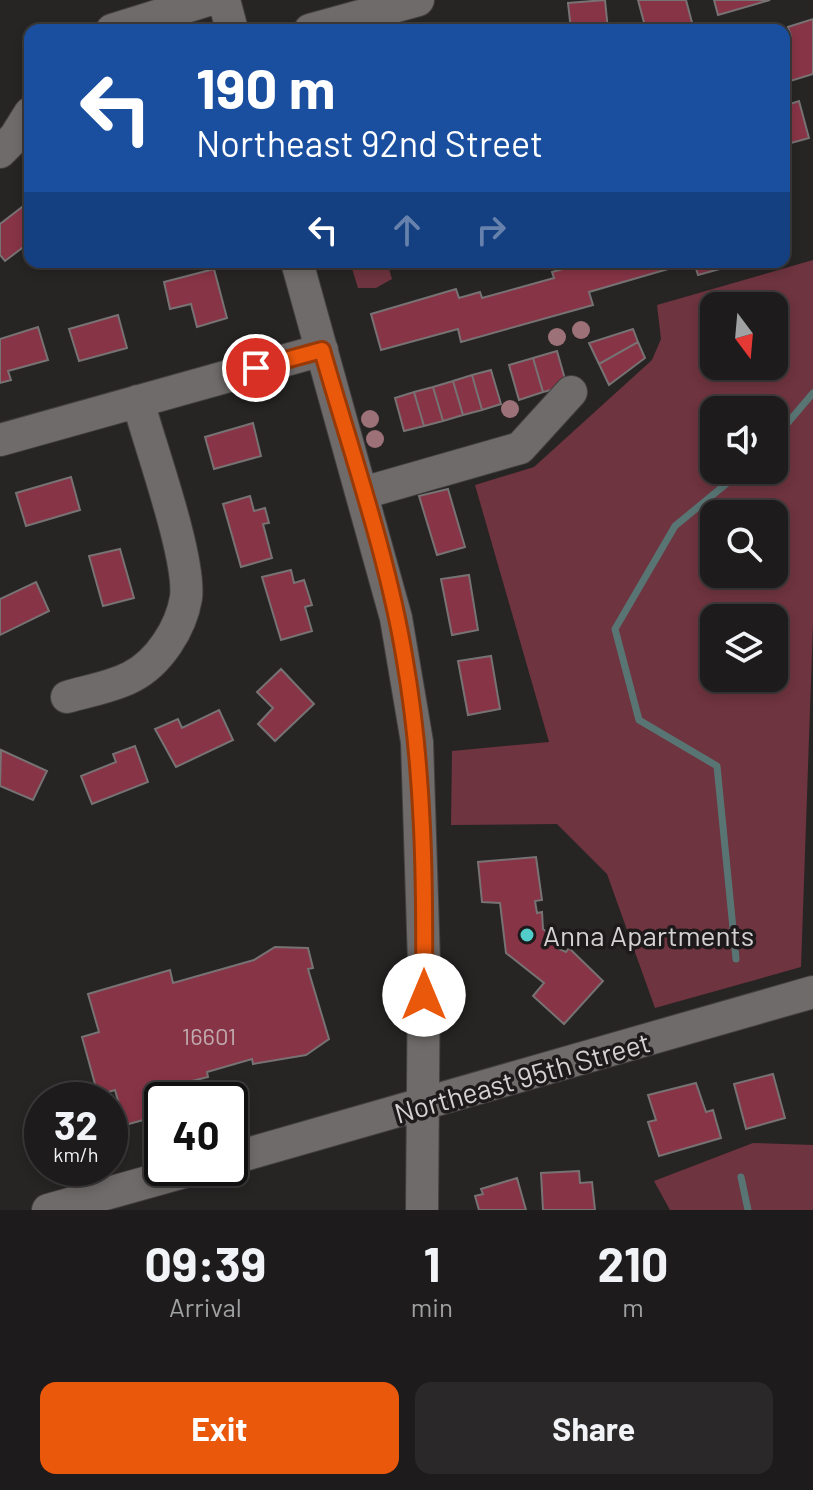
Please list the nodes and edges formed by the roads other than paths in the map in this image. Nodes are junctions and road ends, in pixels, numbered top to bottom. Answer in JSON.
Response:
{"nodes":[{"id":1,"x":208,"y":0,"type":"edge"},
{"id":2,"x":224,"y":0,"type":"edge"},
{"id":3,"x":418,"y":0,"type":"edge"},
{"id":4,"x":131,"y":24,"type":"edge"},
{"id":5,"x":230,"y":24,"type":"edge"},
{"id":6,"x":332,"y":24,"type":"edge"},
{"id":7,"x":24,"y":123,"type":"edge"},
{"id":8,"x":0,"y":152,"type":"edge"},
{"id":9,"x":299,"y":268,"type":"edge"},
{"id":10,"x":322,"y":350,"type":"junction"},
{"id":11,"x":571,"y":392,"type":"dead end"},
{"id":12,"x":138,"y":401,"type":"junction"},
{"id":13,"x":0,"y":440,"type":"edge"},
{"id":14,"x":363,"y":493,"type":"junction"},
{"id":15,"x":67,"y":697,"type":"dead end"},
{"id":16,"x":813,"y":992,"type":"edge"},
{"id":17,"x":422,"y":1106,"type":"junction"},
{"id":18,"x":248,"y":1154,"type":"edge"},
{"id":19,"x":144,"y":1183,"type":"edge"},
{"id":20,"x":48,"y":1210,"type":"edge"},
{"id":21,"x":422,"y":1210,"type":"edge"}],
"edges":[{"from":1,"to":4,"type":"street"},
{"from":2,"to":5,"type":"street"},
{"from":3,"to":6,"type":"street"},
{"from":7,"to":8,"type":"street"},
{"from":9,"to":10,"type":"street"},
{"from":10,"to":12,"type":"street"},
{"from":10,"to":14,"type":"street"},
{"from":11,"to":14,"type":"street"},
{"from":12,"to":13,"type":"street"},
{"from":12,"to":15,"type":"street"},
{"from":14,"to":17,"type":"street"},
{"from":16,"to":17,"type":"street","name":"Northeast 95th Street"},
{"from":17,"to":18,"type":"street","name":"Northeast 95th Street"},
{"from":17,"to":21,"type":"street"},
{"from":19,"to":20,"type":"street"}]}
